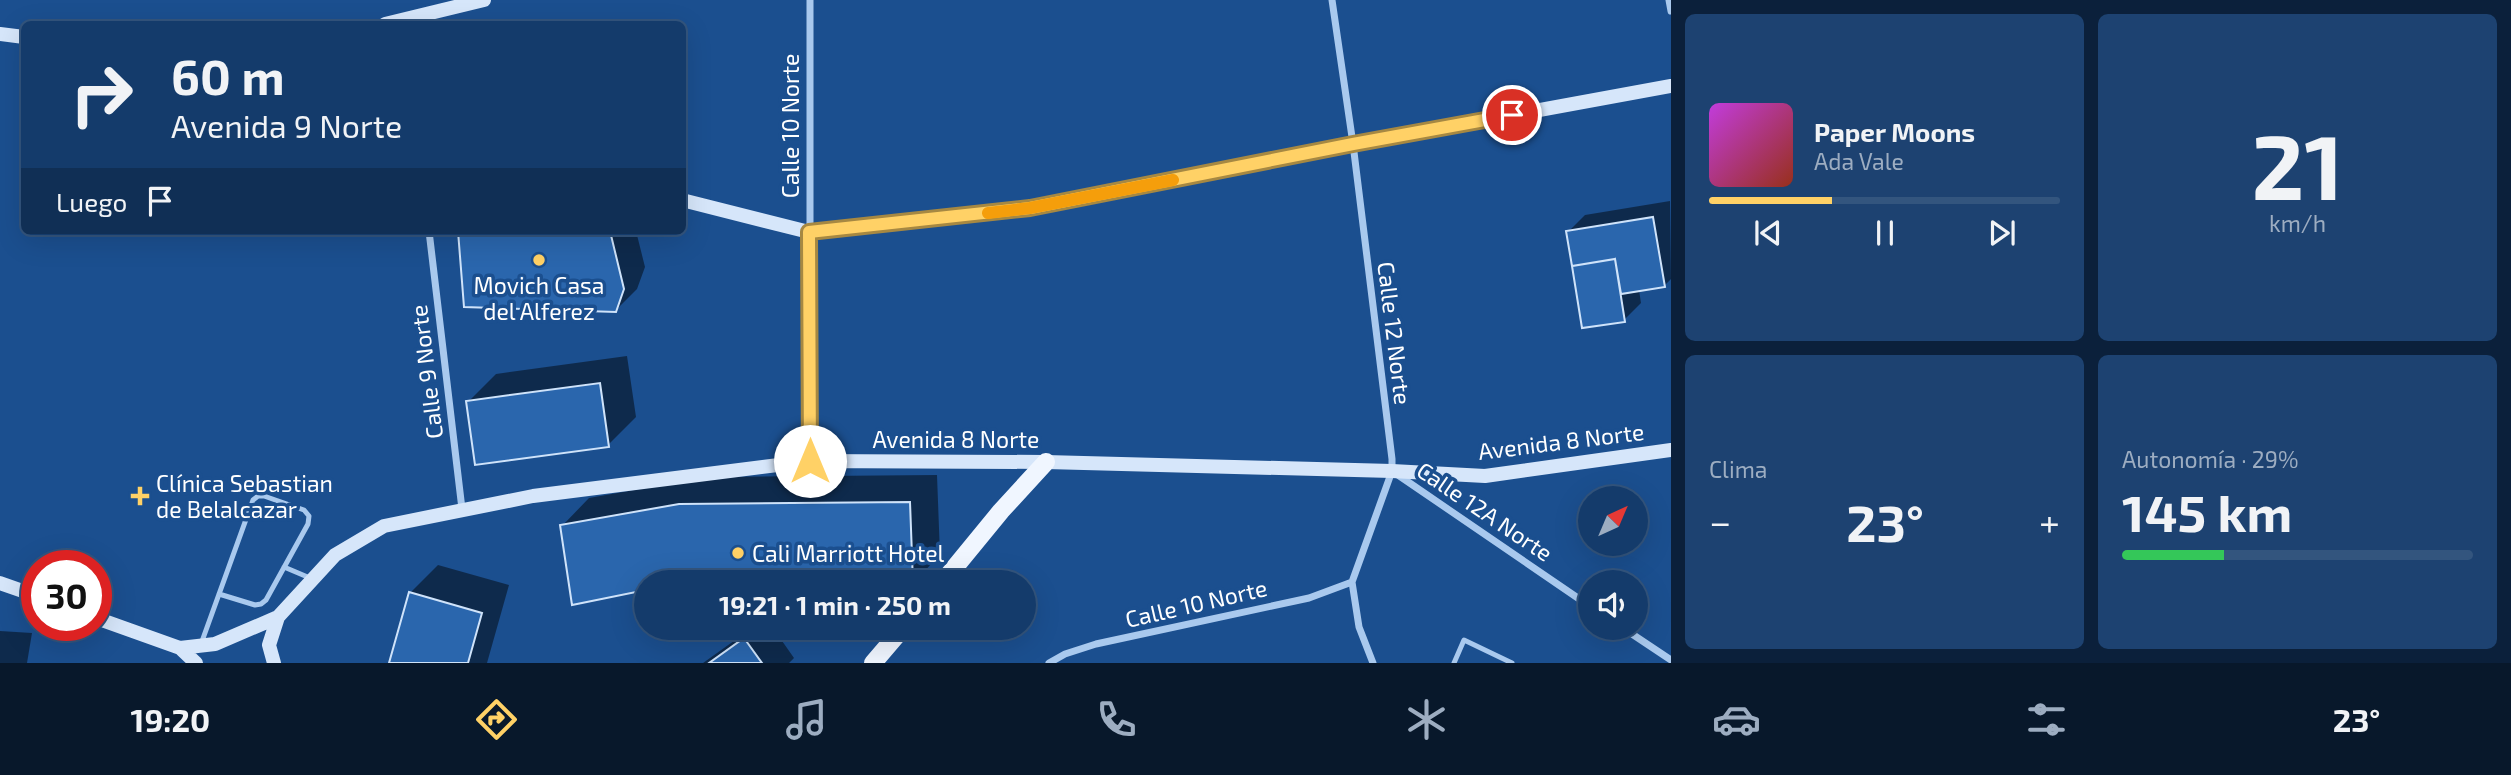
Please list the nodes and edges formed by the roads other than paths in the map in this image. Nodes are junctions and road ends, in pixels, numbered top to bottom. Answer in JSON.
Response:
{"nodes":[{"id":1,"x":484,"y":0,"type":"edge"},
{"id":2,"x":810,"y":0,"type":"edge"},
{"id":3,"x":1332,"y":0,"type":"edge"},
{"id":4,"x":1669,"y":0,"type":"edge"},
{"id":5,"x":1671,"y":11,"type":"edge"},
{"id":6,"x":413,"y":21,"type":"edge"},
{"id":7,"x":0,"y":34,"type":"edge"},
{"id":8,"x":21,"y":37,"type":"edge"},
{"id":9,"x":1671,"y":86,"type":"edge"},
{"id":10,"x":1353,"y":144,"type":"junction"},
{"id":11,"x":686,"y":201,"type":"edge"},
{"id":12,"x":809,"y":232,"type":"junction"},
{"id":13,"x":429,"y":235,"type":"edge"},
{"id":14,"x":1671,"y":450,"type":"edge"},
{"id":15,"x":810,"y":461,"type":"junction"},
{"id":16,"x":1046,"y":462,"type":"junction"},
{"id":17,"x":1392,"y":471,"type":"junction"},
{"id":18,"x":462,"y":509,"type":"junction"},
{"id":19,"x":284,"y":566,"type":"junction"},
{"id":20,"x":953,"y":570,"type":"edge"},
{"id":21,"x":313,"y":579,"type":"junction"},
{"id":22,"x":1352,"y":582,"type":"junction"},
{"id":23,"x":0,"y":583,"type":"edge"},
{"id":24,"x":21,"y":590,"type":"edge"},
{"id":25,"x":219,"y":594,"type":"junction"},
{"id":26,"x":1578,"y":598,"type":"edge"},
{"id":27,"x":278,"y":617,"type":"junction"},
{"id":28,"x":112,"y":624,"type":"edge"},
{"id":29,"x":893,"y":640,"type":"edge"},
{"id":30,"x":1641,"y":640,"type":"edge"},
{"id":31,"x":200,"y":647,"type":"junction"},
{"id":32,"x":180,"y":648,"type":"junction"},
{"id":33,"x":1671,"y":660,"type":"edge"},
{"id":34,"x":196,"y":663,"type":"edge"},
{"id":35,"x":274,"y":663,"type":"edge"},
{"id":36,"x":873,"y":663,"type":"edge"},
{"id":37,"x":1049,"y":663,"type":"edge"},
{"id":38,"x":1373,"y":663,"type":"edge"},
{"id":39,"x":1454,"y":663,"type":"edge"},
{"id":40,"x":1511,"y":663,"type":"edge"}],
"edges":[{"from":1,"to":6,"type":"main road"},
{"from":2,"to":12,"type":"street","name":"Calle 10 Norte"},
{"from":3,"to":10,"type":"street","name":"Calle 12 Norte"},
{"from":4,"to":5,"type":"street"},
{"from":7,"to":8,"type":"main road"},
{"from":9,"to":10,"type":"main road"},
{"from":10,"to":12,"type":"main road"},
{"from":10,"to":17,"type":"street","name":"Calle 12 Norte"},
{"from":11,"to":12,"type":"main road"},
{"from":12,"to":15,"type":"street","name":"Calle 10 Norte"},
{"from":13,"to":18,"type":"street","name":"Calle 9 Norte"},
{"from":14,"to":17,"type":"main road","name":"Avenida 8 Norte"},
{"from":15,"to":16,"type":"main road","name":"Avenida 8 Norte"},
{"from":15,"to":18,"type":"main road","name":"Avenida 8 Norte"},
{"from":16,"to":17,"type":"main road","name":"Avenida 8 Norte"},
{"from":16,"to":20,"type":"main road"},
{"from":17,"to":22,"type":"street","name":"Calle 12 Norte"},
{"from":17,"to":26,"type":"street","name":"Calle 12A Norte"},
{"from":18,"to":21,"type":"main road","name":"Avenida 8 Norte"},
{"from":19,"to":21,"type":"lane"},
{"from":19,"to":25,"type":"lane"},
{"from":19,"to":25,"type":"lane"},
{"from":21,"to":27,"type":"main road","name":"Avenida 8 Norte"},
{"from":22,"to":37,"type":"street","name":"Calle 10 Norte"},
{"from":22,"to":38,"type":"street","name":"Calle 12 Norte"},
{"from":23,"to":24,"type":"main road"},
{"from":25,"to":31,"type":"lane"},
{"from":27,"to":31,"type":"main road","name":"Avenida 8 Norte"},
{"from":27,"to":35,"type":"main road"},
{"from":28,"to":32,"type":"main road"},
{"from":29,"to":36,"type":"main road"},
{"from":30,"to":33,"type":"street"},
{"from":31,"to":32,"type":"main road","name":"Avenida 8 Norte"},
{"from":32,"to":34,"type":"main road"},
{"from":39,"to":40,"type":"lane"}]}
